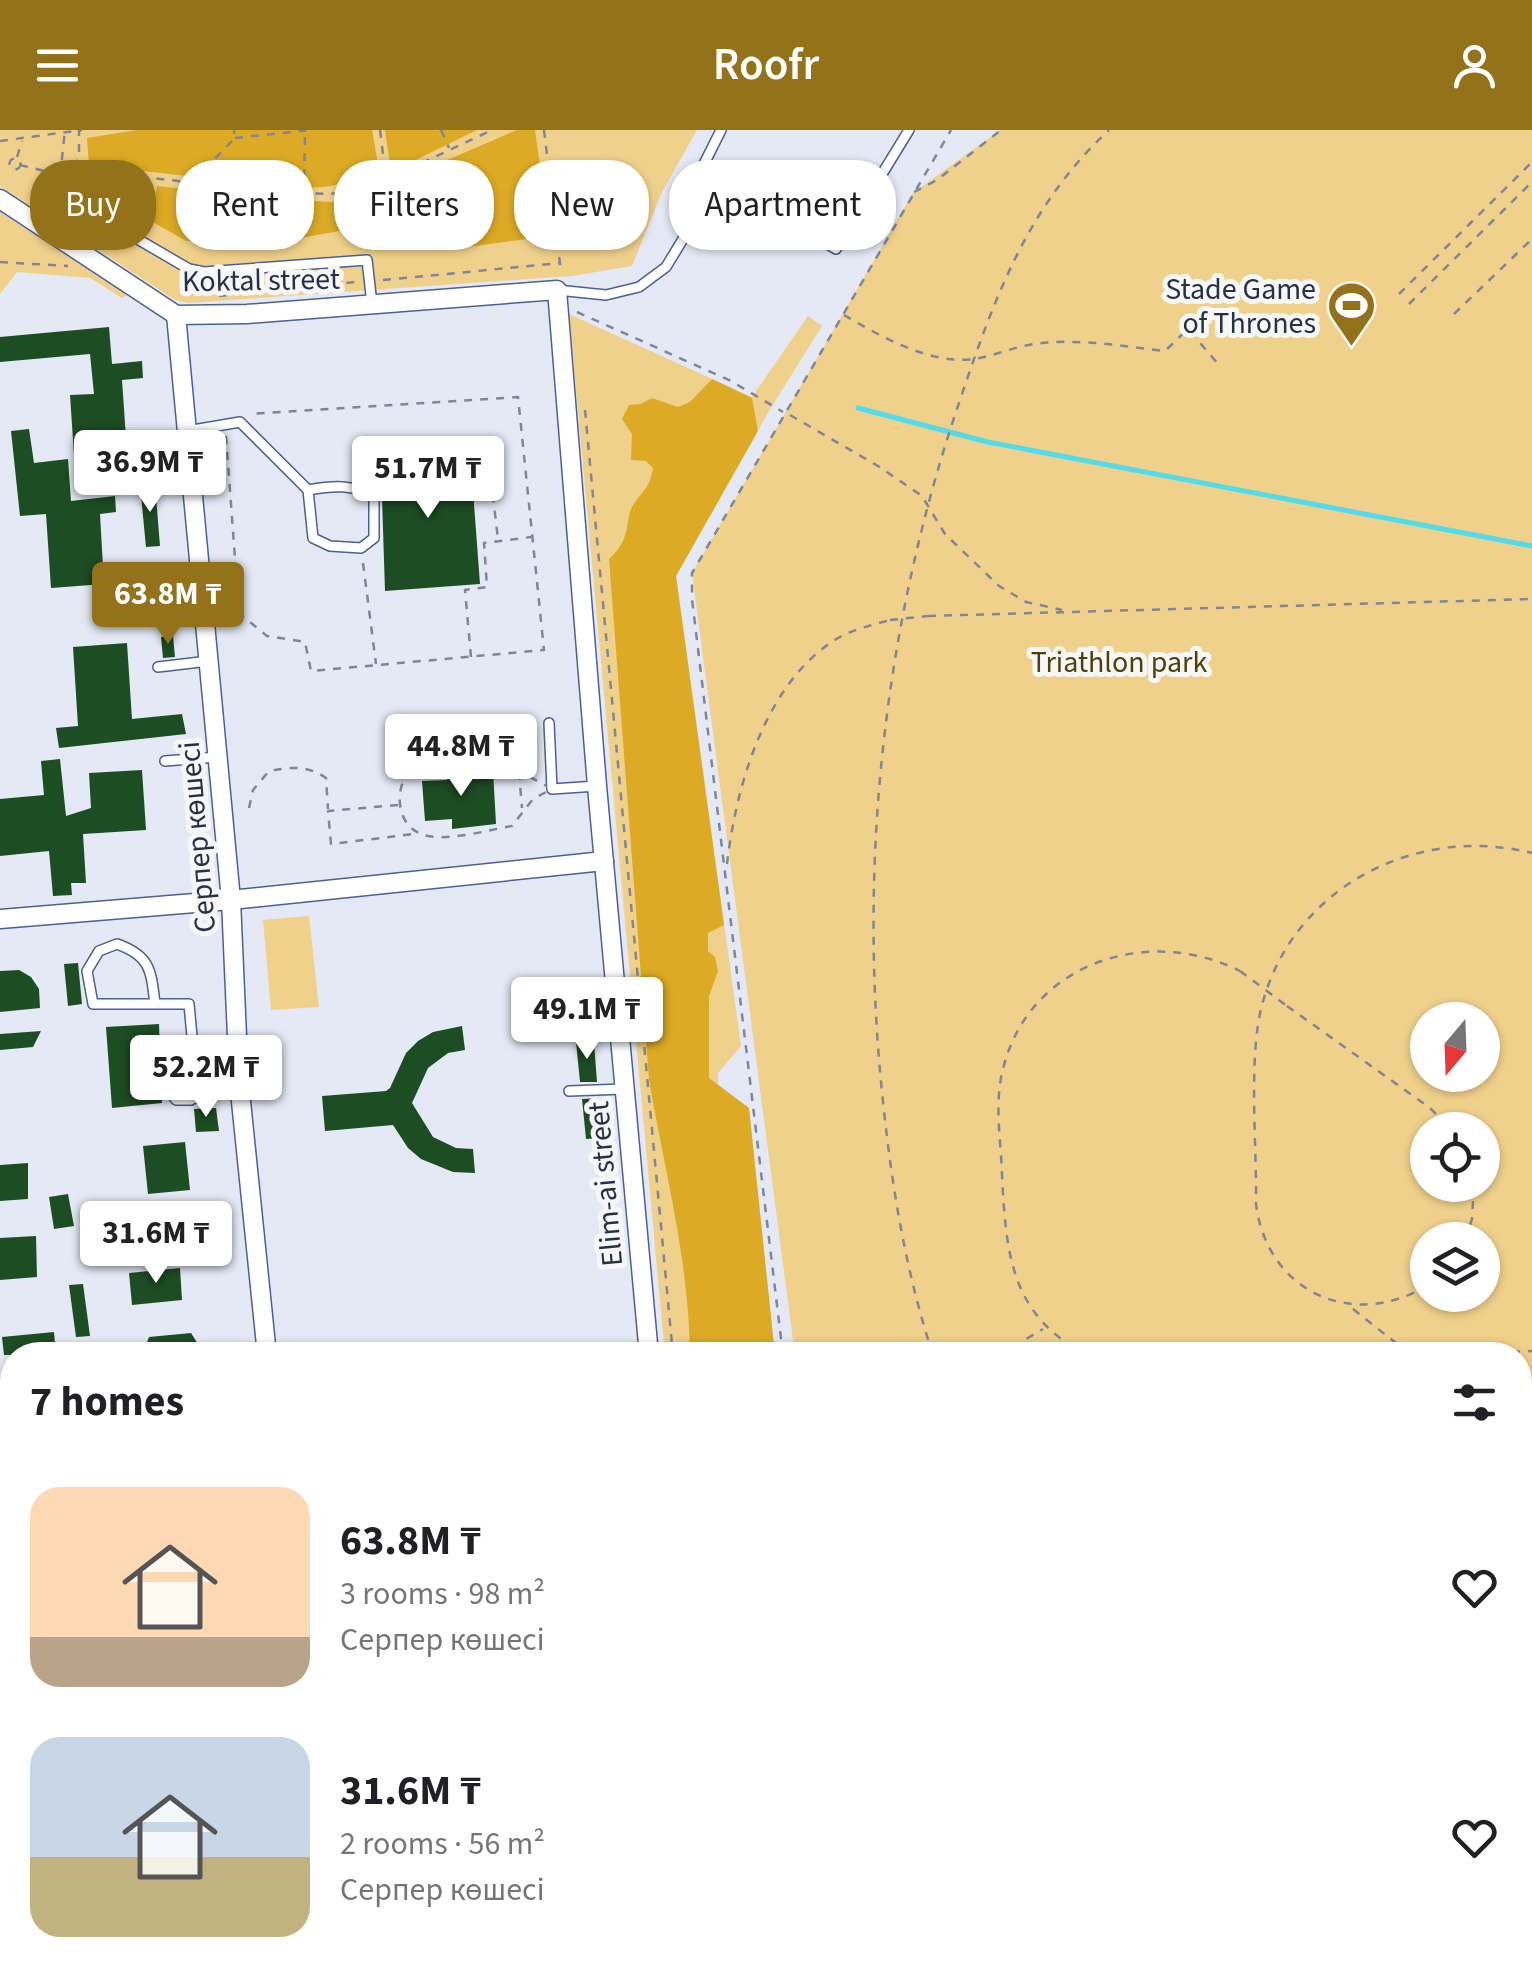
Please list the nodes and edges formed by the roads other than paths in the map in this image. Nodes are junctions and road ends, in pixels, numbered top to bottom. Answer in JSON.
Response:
{"nodes":[{"id":1,"x":721,"y":130,"type":"edge"},
{"id":2,"x":909,"y":130,"type":"edge"},
{"id":3,"x":706,"y":160,"type":"edge"},
{"id":4,"x":891,"y":160,"type":"edge"},
{"id":5,"x":0,"y":198,"type":"edge"},
{"id":6,"x":30,"y":219,"type":"edge"},
{"id":7,"x":76,"y":250,"type":"edge"},
{"id":8,"x":152,"y":250,"type":"edge"},
{"id":9,"x":676,"y":250,"type":"edge"},
{"id":10,"x":557,"y":290,"type":"junction"},
{"id":11,"x":372,"y":304,"type":"junction"},
{"id":12,"x":176,"y":315,"type":"junction"},
{"id":13,"x":187,"y":431,"type":"junction"},
{"id":14,"x":308,"y":490,"type":"junction"},
{"id":15,"x":209,"y":661,"type":"junction"},
{"id":16,"x":158,"y":667,"type":"dead end"},
{"id":17,"x":549,"y":722,"type":"dead end"},
{"id":18,"x":218,"y":757,"type":"junction"},
{"id":19,"x":165,"y":761,"type":"dead end"},
{"id":20,"x":597,"y":786,"type":"junction"},
{"id":21,"x":604,"y":861,"type":"junction"},
{"id":22,"x":232,"y":900,"type":"junction"},
{"id":23,"x":0,"y":919,"type":"edge"},
{"id":24,"x":155,"y":1004,"type":"junction"},
{"id":25,"x":195,"y":1069,"type":"junction"},
{"id":26,"x":239,"y":1082,"type":"junction"},
{"id":27,"x":203,"y":1084,"type":"junction"},
{"id":28,"x":624,"y":1090,"type":"junction"},
{"id":29,"x":569,"y":1091,"type":"dead end"},
{"id":30,"x":266,"y":1342,"type":"edge"},
{"id":31,"x":648,"y":1342,"type":"edge"}],
"edges":[{"from":1,"to":3,"type":"lane"},
{"from":2,"to":4,"type":"lane"},
{"from":5,"to":6,"type":"street","name":"Koktal street"},
{"from":7,"to":12,"type":"street","name":"Koktal street"},
{"from":8,"to":11,"type":"lane"},
{"from":9,"to":10,"type":"lane"},
{"from":10,"to":11,"type":"street","name":"Koktal street"},
{"from":10,"to":20,"type":"street","name":"Elim-ai street"},
{"from":11,"to":12,"type":"street","name":"Koktal street"},
{"from":12,"to":13,"type":"street","name":"Серпер көшесі"},
{"from":13,"to":14,"type":"lane"},
{"from":13,"to":15,"type":"street","name":"Серпер көшесі"},
{"from":14,"to":14,"type":"lane"},
{"from":15,"to":16,"type":"lane"},
{"from":15,"to":18,"type":"street","name":"Серпер көшесі"},
{"from":17,"to":20,"type":"lane"},
{"from":18,"to":19,"type":"lane"},
{"from":18,"to":22,"type":"street","name":"Серпер көшесі"},
{"from":20,"to":21,"type":"street","name":"Elim-ai street"},
{"from":21,"to":22,"type":"street"},
{"from":21,"to":28,"type":"street","name":"Elim-ai street"},
{"from":22,"to":23,"type":"street"},
{"from":22,"to":26,"type":"street","name":"Серпер көшесі"},
{"from":24,"to":24,"type":"lane"},
{"from":24,"to":25,"type":"lane"},
{"from":25,"to":27,"type":"lane"},
{"from":25,"to":27,"type":"lane"},
{"from":26,"to":27,"type":"lane"},
{"from":26,"to":30,"type":"street","name":"Серпер көшесі"},
{"from":28,"to":29,"type":"lane"},
{"from":28,"to":31,"type":"street","name":"Elim-ai street"}]}
